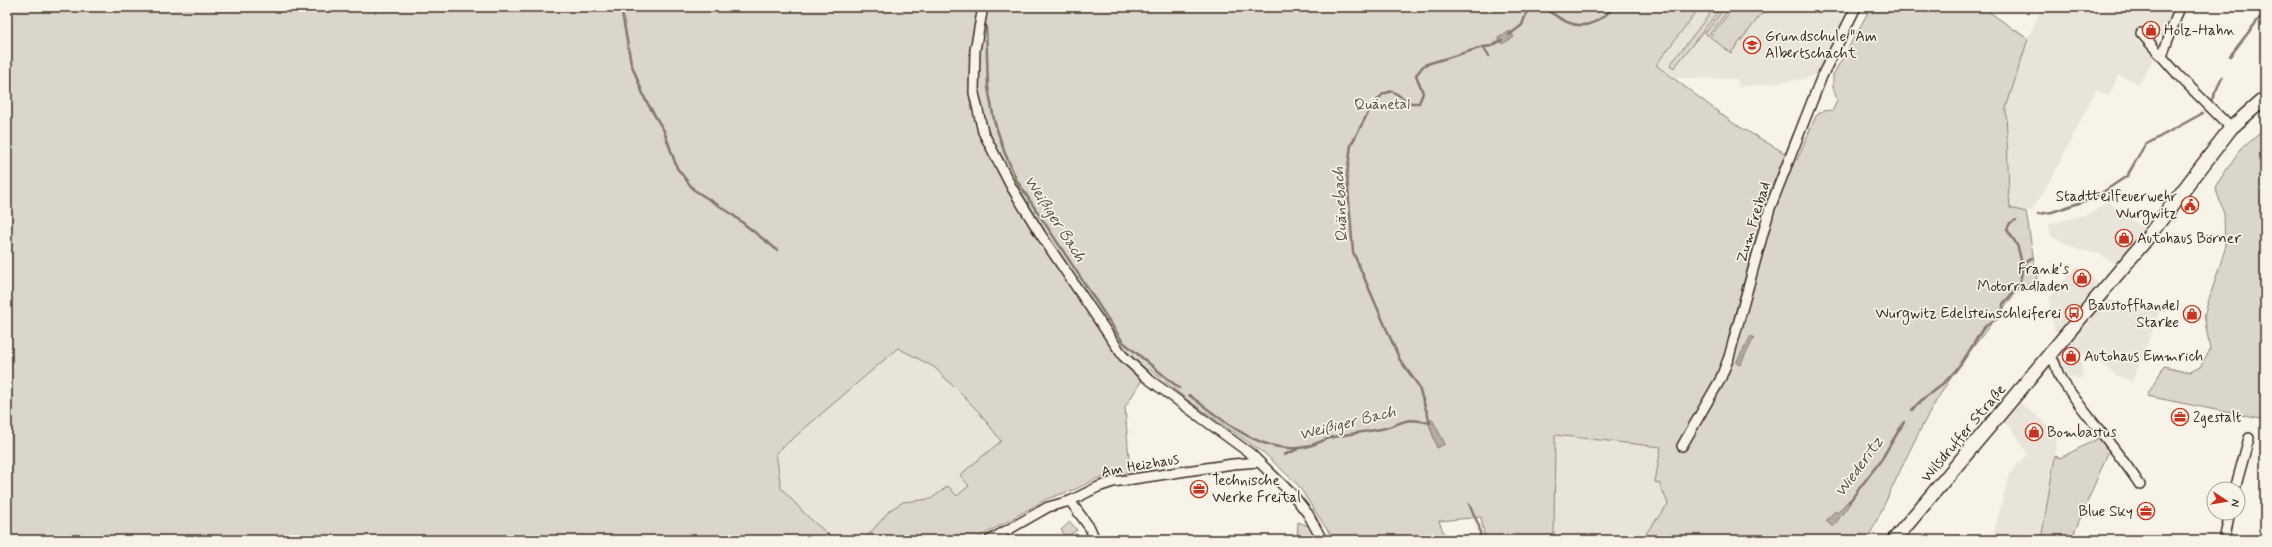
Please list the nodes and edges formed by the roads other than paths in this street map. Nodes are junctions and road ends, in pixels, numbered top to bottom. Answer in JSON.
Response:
{"nodes":[{"id":1,"x":983,"y":7,"type":"edge"},
{"id":2,"x":1856,"y":7,"type":"edge"},
{"id":3,"x":2180,"y":7,"type":"edge"},
{"id":4,"x":2142,"y":34,"type":"dead end"},
{"id":5,"x":2162,"y":56,"type":"junction"},
{"id":6,"x":2265,"y":98,"type":"edge"},
{"id":7,"x":2231,"y":128,"type":"junction"},
{"id":8,"x":2053,"y":350,"type":"junction"},
{"id":9,"x":2249,"y":438,"type":"dead end"},
{"id":10,"x":1682,"y":446,"type":"dead end"},
{"id":11,"x":1260,"y":462,"type":"junction"},
{"id":12,"x":2237,"y":481,"type":"edge"},
{"id":13,"x":2140,"y":485,"type":"dead end"},
{"id":14,"x":1070,"y":501,"type":"junction"},
{"id":15,"x":2228,"y":521,"type":"edge"},
{"id":16,"x":990,"y":540,"type":"edge"},
{"id":17,"x":1095,"y":540,"type":"edge"},
{"id":18,"x":1322,"y":540,"type":"edge"},
{"id":19,"x":1894,"y":540,"type":"edge"},
{"id":20,"x":2224,"y":540,"type":"edge"}],
"edges":[{"from":1,"to":11,"type":"street"},
{"from":2,"to":10,"type":"street","name":"Zum Freibad"},
{"from":3,"to":5,"type":"street"},
{"from":4,"to":5,"type":"street"},
{"from":5,"to":7,"type":"street"},
{"from":6,"to":7,"type":"main road","name":"Wilsdruffer Straße"},
{"from":7,"to":8,"type":"main road","name":"Wilsdruffer Straße"},
{"from":8,"to":13,"type":"street"},
{"from":8,"to":19,"type":"main road","name":"Wilsdruffer Straße"},
{"from":9,"to":12,"type":"street"},
{"from":11,"to":14,"type":"street","name":"Am Heizhaus"},
{"from":11,"to":18,"type":"street"},
{"from":14,"to":16,"type":"street","name":"Am Heizhaus"},
{"from":14,"to":17,"type":"street"},
{"from":15,"to":20,"type":"street"}]}
